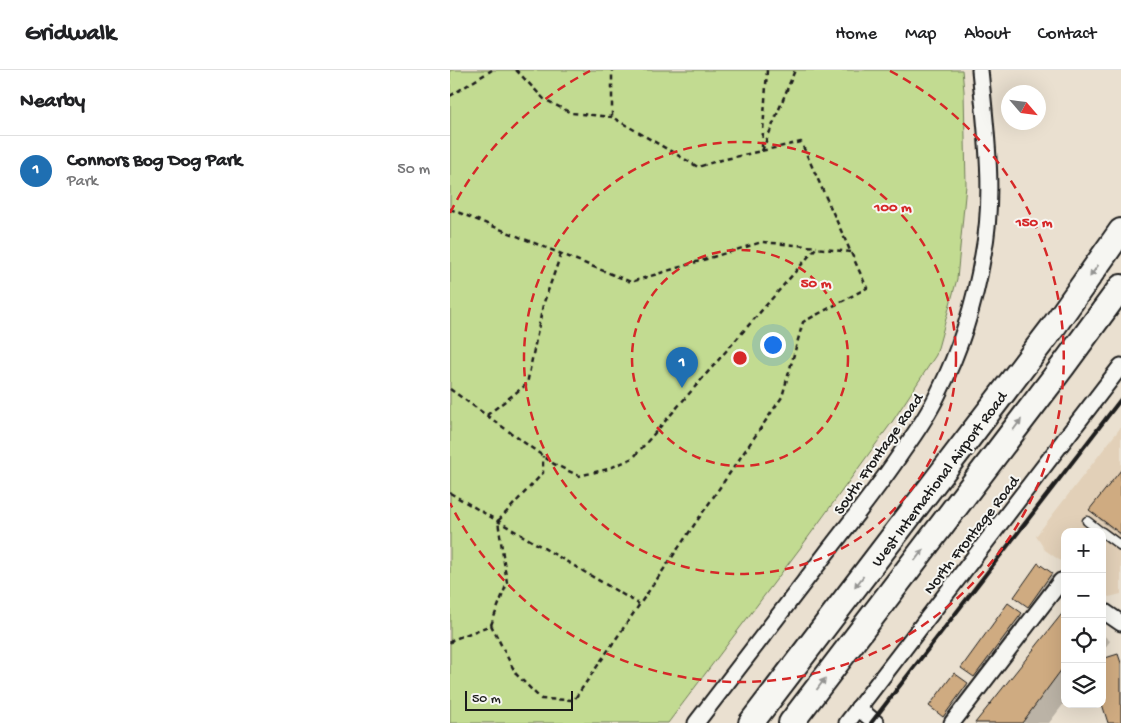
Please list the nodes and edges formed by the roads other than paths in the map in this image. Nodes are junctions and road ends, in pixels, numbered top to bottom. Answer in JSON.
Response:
{"nodes":[{"id":1,"x":980,"y":70,"type":"edge"},
{"id":2,"x":1121,"y":231,"type":"edge"},
{"id":3,"x":1121,"y":287,"type":"edge"},
{"id":4,"x":1121,"y":366,"type":"edge"},
{"id":5,"x":1087,"y":521,"type":"dead end"},
{"id":6,"x":1097,"y":528,"type":"edge"},
{"id":7,"x":1106,"y":535,"type":"edge"},
{"id":8,"x":1121,"y":546,"type":"edge"},
{"id":9,"x":1061,"y":581,"type":"edge"},
{"id":10,"x":1106,"y":613,"type":"edge"},
{"id":11,"x":1121,"y":624,"type":"edge"},
{"id":12,"x":858,"y":708,"type":"junction"},
{"id":13,"x":696,"y":723,"type":"edge"},
{"id":14,"x":752,"y":723,"type":"edge"},
{"id":15,"x":791,"y":723,"type":"edge"},
{"id":16,"x":847,"y":723,"type":"edge"},
{"id":17,"x":876,"y":723,"type":"edge"},
{"id":18,"x":952,"y":723,"type":"edge"}],
"edges":[{"from":1,"to":13,"type":"street","name":"South Frontage Road"},
{"from":2,"to":14,"type":"main road","name":"West International Airport Road","one_way":true},
{"from":15,"to":3,"type":"main road","name":"West International Airport Road","one_way":true},
{"from":4,"to":12,"type":"street","name":"North Frontage Road"},
{"from":5,"to":6,"type":"lane"},
{"from":7,"to":8,"type":"lane"},
{"from":9,"to":18,"type":"street"},
{"from":10,"to":11,"type":"street"},
{"from":12,"to":16,"type":"street","name":"North Frontage Road"},
{"from":12,"to":17,"type":"street"}]}
